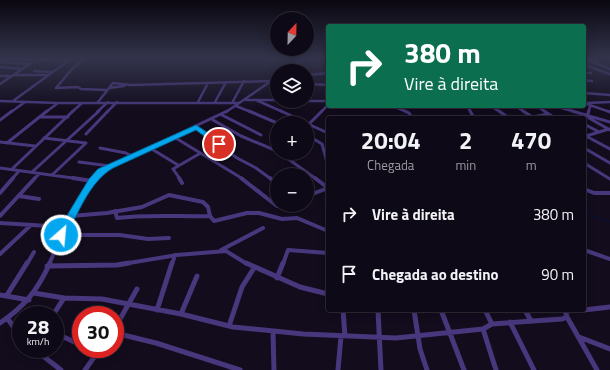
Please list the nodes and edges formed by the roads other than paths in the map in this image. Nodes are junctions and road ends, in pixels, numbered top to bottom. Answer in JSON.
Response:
{"nodes":[{"id":1,"x":38,"y":75,"type":"edge"},
{"id":2,"x":48,"y":75,"type":"edge"},
{"id":3,"x":67,"y":75,"type":"edge"},
{"id":4,"x":0,"y":76,"type":"edge"},
{"id":5,"x":12,"y":76,"type":"junction"},
{"id":6,"x":586,"y":80,"type":"edge"},
{"id":7,"x":244,"y":81,"type":"junction"},
{"id":8,"x":270,"y":81,"type":"edge"},
{"id":9,"x":592,"y":81,"type":"dead end"},
{"id":10,"x":226,"y":82,"type":"junction"},
{"id":11,"x":270,"y":82,"type":"edge"},
{"id":12,"x":1,"y":83,"type":"edge"},
{"id":13,"x":208,"y":83,"type":"junction"},
{"id":14,"x":314,"y":84,"type":"edge"},
{"id":15,"x":326,"y":85,"type":"edge"},
{"id":16,"x":107,"y":89,"type":"junction"},
{"id":17,"x":586,"y":93,"type":"edge"},
{"id":18,"x":610,"y":95,"type":"edge"},
{"id":19,"x":0,"y":100,"type":"edge"},
{"id":20,"x":245,"y":100,"type":"junction"},
{"id":21,"x":256,"y":100,"type":"junction"},
{"id":22,"x":270,"y":100,"type":"edge"},
{"id":23,"x":13,"y":101,"type":"junction"},
{"id":24,"x":314,"y":101,"type":"edge"},
{"id":25,"x":326,"y":101,"type":"edge"},
{"id":26,"x":25,"y":102,"type":"junction"},
{"id":27,"x":82,"y":102,"type":"junction"},
{"id":28,"x":98,"y":102,"type":"junction"},
{"id":29,"x":108,"y":102,"type":"junction"},
{"id":30,"x":117,"y":102,"type":"junction"},
{"id":31,"x":198,"y":102,"type":"junction"},
{"id":32,"x":215,"y":102,"type":"junction"},
{"id":33,"x":232,"y":102,"type":"junction"},
{"id":34,"x":240,"y":102,"type":"junction"},
{"id":35,"x":586,"y":102,"type":"edge"},
{"id":36,"x":610,"y":102,"type":"edge"},
{"id":37,"x":58,"y":103,"type":"junction"},
{"id":38,"x":586,"y":103,"type":"edge"},
{"id":39,"x":591,"y":105,"type":"junction"},
{"id":40,"x":236,"y":106,"type":"junction"},
{"id":41,"x":326,"y":107,"type":"edge"},
{"id":42,"x":398,"y":108,"type":"edge"},
{"id":43,"x":494,"y":108,"type":"edge"},
{"id":44,"x":518,"y":108,"type":"edge"},
{"id":45,"x":539,"y":108,"type":"edge"},
{"id":46,"x":560,"y":108,"type":"edge"},
{"id":47,"x":610,"y":112,"type":"edge"},
{"id":48,"x":548,"y":114,"type":"junction"},
{"id":49,"x":222,"y":115,"type":"junction"},
{"id":50,"x":292,"y":116,"type":"edge"},
{"id":51,"x":411,"y":116,"type":"edge"},
{"id":52,"x":506,"y":116,"type":"edge"},
{"id":53,"x":531,"y":116,"type":"edge"},
{"id":54,"x":541,"y":116,"type":"edge"},
{"id":55,"x":552,"y":116,"type":"edge"},
{"id":56,"x":586,"y":116,"type":"junction"},
{"id":57,"x":41,"y":117,"type":"junction"},
{"id":58,"x":68,"y":117,"type":"junction"},
{"id":59,"x":314,"y":118,"type":"edge"},
{"id":60,"x":0,"y":120,"type":"edge"},
{"id":61,"x":213,"y":120,"type":"junction"},
{"id":62,"x":270,"y":120,"type":"edge"},
{"id":63,"x":610,"y":122,"type":"edge"},
{"id":64,"x":586,"y":125,"type":"edge"},
{"id":65,"x":314,"y":126,"type":"edge"},
{"id":66,"x":196,"y":127,"type":"junction"},
{"id":67,"x":610,"y":129,"type":"edge"},
{"id":68,"x":326,"y":132,"type":"edge"},
{"id":69,"x":599,"y":132,"type":"junction"},
{"id":70,"x":86,"y":134,"type":"dead end"},
{"id":71,"x":261,"y":135,"type":"dead end"},
{"id":72,"x":586,"y":136,"type":"edge"},
{"id":73,"x":174,"y":137,"type":"junction"},
{"id":74,"x":586,"y":137,"type":"edge"},
{"id":75,"x":44,"y":138,"type":"junction"},
{"id":76,"x":314,"y":139,"type":"edge"},
{"id":77,"x":68,"y":141,"type":"junction"},
{"id":78,"x":0,"y":142,"type":"edge"},
{"id":79,"x":7,"y":143,"type":"junction"},
{"id":80,"x":35,"y":146,"type":"junction"},
{"id":81,"x":100,"y":148,"type":"dead end"},
{"id":82,"x":150,"y":148,"type":"junction"},
{"id":83,"x":270,"y":148,"type":"edge"},
{"id":84,"x":586,"y":149,"type":"edge"},
{"id":85,"x":610,"y":149,"type":"edge"},
{"id":86,"x":199,"y":154,"type":"junction"},
{"id":87,"x":132,"y":156,"type":"junction"},
{"id":88,"x":326,"y":159,"type":"edge"},
{"id":89,"x":289,"y":160,"type":"edge"},
{"id":90,"x":79,"y":162,"type":"dead end"},
{"id":91,"x":610,"y":163,"type":"edge"},
{"id":92,"x":586,"y":164,"type":"edge"},
{"id":93,"x":178,"y":165,"type":"junction"},
{"id":94,"x":110,"y":166,"type":"junction"},
{"id":95,"x":1,"y":169,"type":"edge"},
{"id":96,"x":12,"y":170,"type":"junction"},
{"id":97,"x":19,"y":171,"type":"junction"},
{"id":98,"x":32,"y":172,"type":"junction"},
{"id":99,"x":39,"y":174,"type":"junction"},
{"id":100,"x":52,"y":175,"type":"junction"},
{"id":101,"x":609,"y":177,"type":"edge"},
{"id":102,"x":270,"y":179,"type":"edge"},
{"id":103,"x":92,"y":181,"type":"junction"},
{"id":104,"x":182,"y":183,"type":"dead end"},
{"id":105,"x":326,"y":188,"type":"edge"},
{"id":106,"x":326,"y":190,"type":"edge"},
{"id":107,"x":586,"y":190,"type":"edge"},
{"id":108,"x":0,"y":193,"type":"edge"},
{"id":109,"x":610,"y":193,"type":"edge"},
{"id":110,"x":314,"y":194,"type":"edge"},
{"id":111,"x":19,"y":196,"type":"junction"},
{"id":112,"x":39,"y":199,"type":"dead end"},
{"id":113,"x":270,"y":201,"type":"edge"},
{"id":114,"x":115,"y":211,"type":"junction"},
{"id":115,"x":0,"y":216,"type":"edge"},
{"id":116,"x":71,"y":216,"type":"junction"},
{"id":117,"x":210,"y":216,"type":"junction"},
{"id":118,"x":0,"y":223,"type":"edge"},
{"id":119,"x":31,"y":225,"type":"junction"},
{"id":120,"x":65,"y":227,"type":"junction"},
{"id":121,"x":263,"y":228,"type":"dead end"},
{"id":122,"x":326,"y":230,"type":"edge"},
{"id":123,"x":61,"y":235,"type":"junction"},
{"id":124,"x":169,"y":238,"type":"dead end"},
{"id":125,"x":220,"y":251,"type":"junction"},
{"id":126,"x":586,"y":251,"type":"edge"},
{"id":127,"x":34,"y":252,"type":"dead end"},
{"id":128,"x":326,"y":253,"type":"edge"},
{"id":129,"x":0,"y":254,"type":"edge"},
{"id":130,"x":175,"y":255,"type":"junction"},
{"id":131,"x":610,"y":259,"type":"edge"},
{"id":132,"x":47,"y":266,"type":"junction"},
{"id":133,"x":254,"y":268,"type":"junction"},
{"id":134,"x":197,"y":276,"type":"dead end"},
{"id":135,"x":277,"y":278,"type":"junction"},
{"id":136,"x":137,"y":289,"type":"dead end"},
{"id":137,"x":34,"y":293,"type":"junction"},
{"id":138,"x":326,"y":294,"type":"edge"},
{"id":139,"x":0,"y":295,"type":"edge"},
{"id":140,"x":7,"y":295,"type":"junction"},
{"id":141,"x":64,"y":298,"type":"junction"},
{"id":142,"x":29,"y":300,"type":"junction"},
{"id":143,"x":128,"y":305,"type":"junction"},
{"id":144,"x":59,"y":306,"type":"edge"},
{"id":145,"x":610,"y":307,"type":"edge"},
{"id":146,"x":157,"y":310,"type":"junction"},
{"id":147,"x":586,"y":310,"type":"edge"},
{"id":148,"x":124,"y":312,"type":"edge"},
{"id":149,"x":343,"y":312,"type":"edge"},
{"id":150,"x":378,"y":312,"type":"edge"},
{"id":151,"x":414,"y":312,"type":"edge"},
{"id":152,"x":442,"y":312,"type":"edge"},
{"id":153,"x":486,"y":312,"type":"edge"},
{"id":154,"x":526,"y":312,"type":"edge"},
{"id":155,"x":566,"y":312,"type":"edge"},
{"id":156,"x":181,"y":314,"type":"junction"},
{"id":157,"x":8,"y":319,"type":"junction"},
{"id":158,"x":530,"y":320,"type":"junction"},
{"id":159,"x":510,"y":322,"type":"junction"},
{"id":160,"x":0,"y":323,"type":"edge"},
{"id":161,"x":492,"y":324,"type":"junction"},
{"id":162,"x":12,"y":325,"type":"edge"},
{"id":163,"x":229,"y":326,"type":"junction"},
{"id":164,"x":483,"y":329,"type":"junction"},
{"id":165,"x":273,"y":332,"type":"junction"},
{"id":166,"x":450,"y":333,"type":"junction"},
{"id":167,"x":124,"y":335,"type":"edge"},
{"id":168,"x":343,"y":336,"type":"junction"},
{"id":169,"x":417,"y":336,"type":"junction"},
{"id":170,"x":579,"y":337,"type":"junction"},
{"id":171,"x":380,"y":338,"type":"junction"},
{"id":172,"x":610,"y":349,"type":"edge"},
{"id":173,"x":46,"y":358,"type":"edge"},
{"id":174,"x":94,"y":358,"type":"edge"},
{"id":175,"x":61,"y":370,"type":"edge"},
{"id":176,"x":85,"y":370,"type":"edge"},
{"id":177,"x":240,"y":370,"type":"edge"},
{"id":178,"x":274,"y":370,"type":"edge"},
{"id":179,"x":338,"y":370,"type":"edge"},
{"id":180,"x":381,"y":370,"type":"edge"},
{"id":181,"x":427,"y":370,"type":"edge"},
{"id":182,"x":464,"y":370,"type":"edge"},
{"id":183,"x":496,"y":370,"type":"edge"},
{"id":184,"x":534,"y":370,"type":"edge"},
{"id":185,"x":597,"y":370,"type":"edge"}],
"edges":[{"from":1,"to":5,"type":"street"},
{"from":2,"to":23,"type":"street"},
{"from":3,"to":16,"type":"street"},
{"from":4,"to":5,"type":"street"},
{"from":5,"to":12,"type":"street"},
{"from":6,"to":9,"type":"street"},
{"from":7,"to":8,"type":"street"},
{"from":7,"to":10,"type":"street"},
{"from":7,"to":33,"type":"street"},
{"from":10,"to":13,"type":"street"},
{"from":10,"to":32,"type":"street"},
{"from":11,"to":20,"type":"street"},
{"from":13,"to":16,"type":"street"},
{"from":13,"to":31,"type":"street"},
{"from":14,"to":15,"type":"street"},
{"from":16,"to":28,"type":"street"},
{"from":17,"to":18,"type":"street"},
{"from":19,"to":23,"type":"street"},
{"from":20,"to":21,"type":"street"},
{"from":20,"to":34,"type":"street"},
{"from":21,"to":22,"type":"street"},
{"from":21,"to":50,"type":"street"},
{"from":23,"to":26,"type":"street"},
{"from":24,"to":25,"type":"street"},
{"from":26,"to":37,"type":"street"},
{"from":26,"to":60,"type":"street"},
{"from":27,"to":28,"type":"street"},
{"from":27,"to":37,"type":"street"},
{"from":27,"to":58,"type":"street"},
{"from":28,"to":29,"type":"street"},
{"from":29,"to":30,"type":"street"},
{"from":29,"to":77,"type":"street"},
{"from":30,"to":31,"type":"street"},
{"from":30,"to":70,"type":"street"},
{"from":31,"to":32,"type":"street"},
{"from":32,"to":33,"type":"street"},
{"from":33,"to":34,"type":"street"},
{"from":34,"to":40,"type":"street"},
{"from":35,"to":36,"type":"street"},
{"from":37,"to":57,"type":"street"},
{"from":38,"to":39,"type":"street"},
{"from":39,"to":47,"type":"street"},
{"from":39,"to":56,"type":"street"},
{"from":40,"to":49,"type":"street"},
{"from":40,"to":62,"type":"street"},
{"from":41,"to":59,"type":"street"},
{"from":42,"to":51,"type":"street"},
{"from":43,"to":52,"type":"street"},
{"from":44,"to":53,"type":"street"},
{"from":45,"to":48,"type":"street"},
{"from":46,"to":56,"type":"street"},
{"from":48,"to":54,"type":"street"},
{"from":48,"to":55,"type":"street"},
{"from":49,"to":61,"type":"street"},
{"from":49,"to":71,"type":"street"},
{"from":56,"to":63,"type":"street"},
{"from":56,"to":67,"type":"street"},
{"from":57,"to":58,"type":"street"},
{"from":57,"to":79,"type":"street"},
{"from":58,"to":75,"type":"street"},
{"from":61,"to":66,"type":"street"},
{"from":61,"to":83,"type":"street"},
{"from":64,"to":69,"type":"street"},
{"from":65,"to":68,"type":"street"},
{"from":66,"to":73,"type":"street"},
{"from":66,"to":102,"type":"street"},
{"from":67,"to":69,"type":"street"},
{"from":69,"to":72,"type":"street"},
{"from":73,"to":82,"type":"street"},
{"from":73,"to":86,"type":"street"},
{"from":74,"to":85,"type":"street"},
{"from":75,"to":77,"type":"street"},
{"from":75,"to":80,"type":"street"},
{"from":76,"to":88,"type":"street"},
{"from":77,"to":98,"type":"street"},
{"from":77,"to":100,"type":"street"},
{"from":78,"to":79,"type":"street"},
{"from":79,"to":80,"type":"street"},
{"from":80,"to":96,"type":"street"},
{"from":81,"to":87,"type":"street"},
{"from":82,"to":87,"type":"street"},
{"from":82,"to":93,"type":"street"},
{"from":84,"to":91,"type":"street"},
{"from":86,"to":93,"type":"street"},
{"from":86,"to":113,"type":"street"},
{"from":87,"to":94,"type":"street"},
{"from":89,"to":105,"type":"street"},
{"from":90,"to":94,"type":"street"},
{"from":92,"to":101,"type":"street"},
{"from":93,"to":104,"type":"street"},
{"from":94,"to":103,"type":"street"},
{"from":95,"to":96,"type":"street"},
{"from":96,"to":97,"type":"street"},
{"from":97,"to":98,"type":"street"},
{"from":97,"to":108,"type":"street"},
{"from":98,"to":99,"type":"street"},
{"from":99,"to":100,"type":"street"},
{"from":99,"to":111,"type":"street"},
{"from":100,"to":103,"type":"street"},
{"from":103,"to":116,"type":"street"},
{"from":106,"to":110,"type":"street"},
{"from":107,"to":109,"type":"street"},
{"from":111,"to":112,"type":"street"},
{"from":111,"to":115,"type":"street"},
{"from":114,"to":116,"type":"street"},
{"from":114,"to":117,"type":"street"},
{"from":114,"to":117,"type":"street"},
{"from":116,"to":120,"type":"street"},
{"from":117,"to":122,"type":"street"},
{"from":118,"to":119,"type":"street"},
{"from":119,"to":120,"type":"street"},
{"from":119,"to":129,"type":"street"},
{"from":120,"to":123,"type":"street"},
{"from":121,"to":125,"type":"street"},
{"from":123,"to":124,"type":"street"},
{"from":123,"to":132,"type":"street"},
{"from":125,"to":130,"type":"street"},
{"from":125,"to":133,"type":"street"},
{"from":126,"to":131,"type":"street"},
{"from":127,"to":140,"type":"street"},
{"from":128,"to":135,"type":"street"},
{"from":130,"to":132,"type":"street"},
{"from":130,"to":146,"type":"street"},
{"from":132,"to":137,"type":"street"},
{"from":133,"to":135,"type":"street"},
{"from":133,"to":163,"type":"street"},
{"from":134,"to":156,"type":"street"},
{"from":135,"to":138,"type":"street"},
{"from":136,"to":143,"type":"street"},
{"from":137,"to":141,"type":"street"},
{"from":137,"to":142,"type":"street"},
{"from":139,"to":140,"type":"street"},
{"from":140,"to":142,"type":"street"},
{"from":141,"to":143,"type":"street"},
{"from":141,"to":144,"type":"street"},
{"from":142,"to":157,"type":"street"},
{"from":143,"to":146,"type":"street"},
{"from":143,"to":148,"type":"street"},
{"from":145,"to":147,"type":"street"},
{"from":146,"to":156,"type":"street"},
{"from":149,"to":168,"type":"street"},
{"from":150,"to":171,"type":"street"},
{"from":151,"to":169,"type":"street"},
{"from":152,"to":166,"type":"street"},
{"from":153,"to":161,"type":"street"},
{"from":154,"to":158,"type":"street"},
{"from":155,"to":158,"type":"street"},
{"from":155,"to":170,"type":"street"},
{"from":156,"to":163,"type":"street"},
{"from":157,"to":160,"type":"street"},
{"from":157,"to":162,"type":"street"},
{"from":158,"to":159,"type":"street"},
{"from":159,"to":161,"type":"street"},
{"from":159,"to":184,"type":"street"},
{"from":161,"to":164,"type":"street"},
{"from":163,"to":165,"type":"street"},
{"from":164,"to":166,"type":"street"},
{"from":164,"to":183,"type":"street"},
{"from":165,"to":168,"type":"street"},
{"from":165,"to":178,"type":"street"},
{"from":166,"to":169,"type":"street"},
{"from":166,"to":182,"type":"street"},
{"from":167,"to":177,"type":"street"},
{"from":168,"to":171,"type":"street"},
{"from":168,"to":179,"type":"street"},
{"from":169,"to":171,"type":"street"},
{"from":169,"to":181,"type":"street"},
{"from":170,"to":172,"type":"street"},
{"from":170,"to":185,"type":"street"},
{"from":171,"to":180,"type":"street"},
{"from":173,"to":175,"type":"street"},
{"from":174,"to":176,"type":"street"}]}
